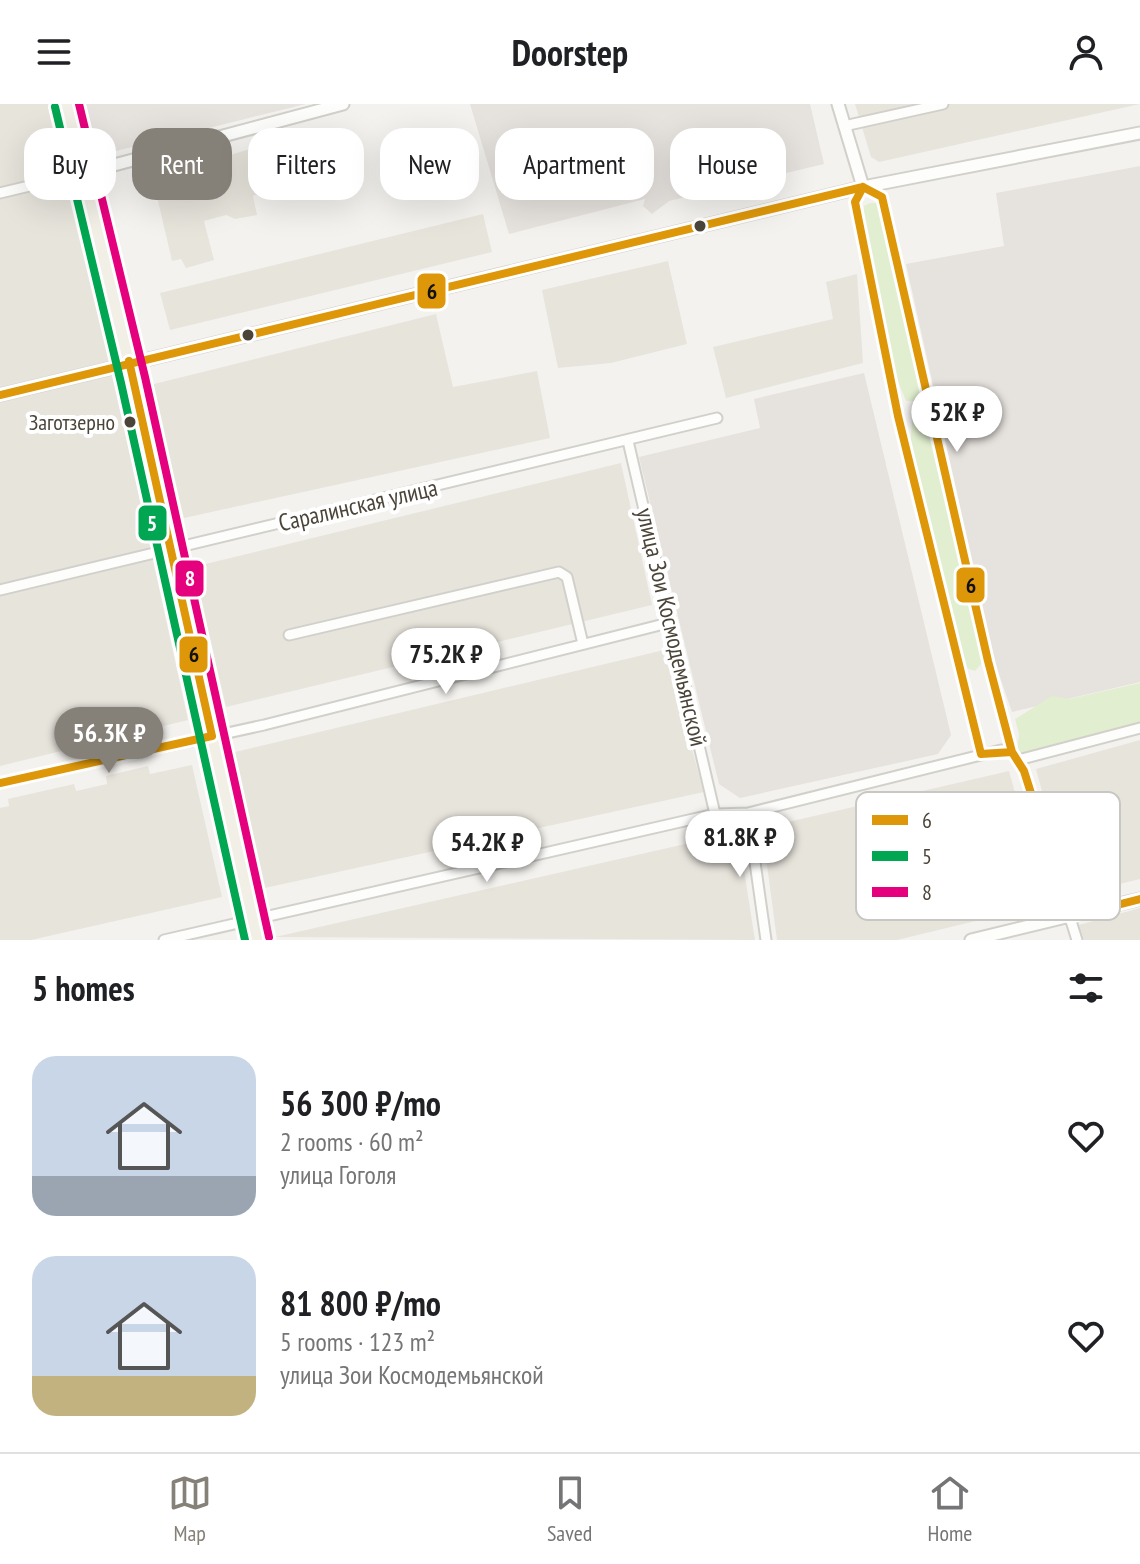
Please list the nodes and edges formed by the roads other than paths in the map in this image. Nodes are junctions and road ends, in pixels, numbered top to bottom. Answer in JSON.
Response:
{"nodes":[{"id":1,"x":67,"y":104,"type":"edge"},
{"id":2,"x":343,"y":104,"type":"edge"},
{"id":3,"x":838,"y":104,"type":"edge"},
{"id":4,"x":943,"y":104,"type":"edge"},
{"id":5,"x":844,"y":126,"type":"junction"},
{"id":6,"x":73,"y":128,"type":"edge"},
{"id":7,"x":1140,"y":133,"type":"edge"},
{"id":8,"x":116,"y":164,"type":"edge"},
{"id":9,"x":24,"y":187,"type":"edge"},
{"id":10,"x":863,"y":187,"type":"junction"},
{"id":11,"x":0,"y":193,"type":"edge"},
{"id":12,"x":90,"y":200,"type":"edge"},
{"id":13,"x":129,"y":361,"type":"junction"},
{"id":14,"x":0,"y":395,"type":"edge"},
{"id":15,"x":717,"y":418,"type":"dead end"},
{"id":16,"x":628,"y":441,"type":"junction"},
{"id":17,"x":171,"y":549,"type":"junction"},
{"id":18,"x":0,"y":590,"type":"edge"},
{"id":19,"x":672,"y":622,"type":"junction"},
{"id":20,"x":289,"y":635,"type":"dead end"},
{"id":21,"x":583,"y":644,"type":"junction"},
{"id":22,"x":1140,"y":728,"type":"edge"},
{"id":23,"x":212,"y":736,"type":"junction"},
{"id":24,"x":981,"y":754,"type":"junction"},
{"id":25,"x":1015,"y":756,"type":"junction"},
{"id":26,"x":0,"y":783,"type":"edge"},
{"id":27,"x":1027,"y":792,"type":"edge"},
{"id":28,"x":748,"y":813,"type":"junction"},
{"id":29,"x":715,"y":814,"type":"junction"},
{"id":30,"x":1140,"y":899,"type":"edge"},
{"id":31,"x":1120,"y":904,"type":"edge"},
{"id":32,"x":1057,"y":920,"type":"edge"},
{"id":33,"x":1071,"y":920,"type":"edge"},
{"id":34,"x":253,"y":921,"type":"junction"},
{"id":35,"x":164,"y":940,"type":"edge"},
{"id":36,"x":257,"y":940,"type":"edge"},
{"id":37,"x":766,"y":940,"type":"edge"},
{"id":38,"x":971,"y":940,"type":"edge"},
{"id":39,"x":1077,"y":940,"type":"edge"}],
"edges":[{"from":1,"to":6,"type":"main road"},
{"from":2,"to":8,"type":"street"},
{"from":3,"to":5,"type":"street"},
{"from":4,"to":5,"type":"street"},
{"from":5,"to":10,"type":"street"},
{"from":7,"to":10,"type":"street"},
{"from":9,"to":11,"type":"street"},
{"from":10,"to":13,"type":"street"},
{"from":10,"to":24,"type":"street"},
{"from":10,"to":25,"type":"street"},
{"from":12,"to":13,"type":"main road"},
{"from":13,"to":14,"type":"street"},
{"from":13,"to":17,"type":"main road"},
{"from":15,"to":16,"type":"street","name":"Саралинская улица"},
{"from":16,"to":17,"type":"street","name":"Саралинская улица"},
{"from":16,"to":19,"type":"street","name":"улица Зои Космодемьянской"},
{"from":17,"to":18,"type":"street","name":"Саралинская улица"},
{"from":17,"to":23,"type":"main road"},
{"from":19,"to":21,"type":"street"},
{"from":19,"to":29,"type":"street","name":"улица Зои Космодемьянской"},
{"from":20,"to":21,"type":"street"},
{"from":21,"to":23,"type":"street"},
{"from":22,"to":25,"type":"street"},
{"from":23,"to":26,"type":"street"},
{"from":23,"to":34,"type":"main road"},
{"from":24,"to":25,"type":"street"},
{"from":24,"to":28,"type":"street"},
{"from":25,"to":27,"type":"street"},
{"from":28,"to":29,"type":"street"},
{"from":28,"to":37,"type":"street"},
{"from":29,"to":34,"type":"street"},
{"from":30,"to":31,"type":"street"},
{"from":32,"to":38,"type":"street"},
{"from":33,"to":39,"type":"street"},
{"from":34,"to":35,"type":"street"},
{"from":34,"to":36,"type":"main road"}]}
